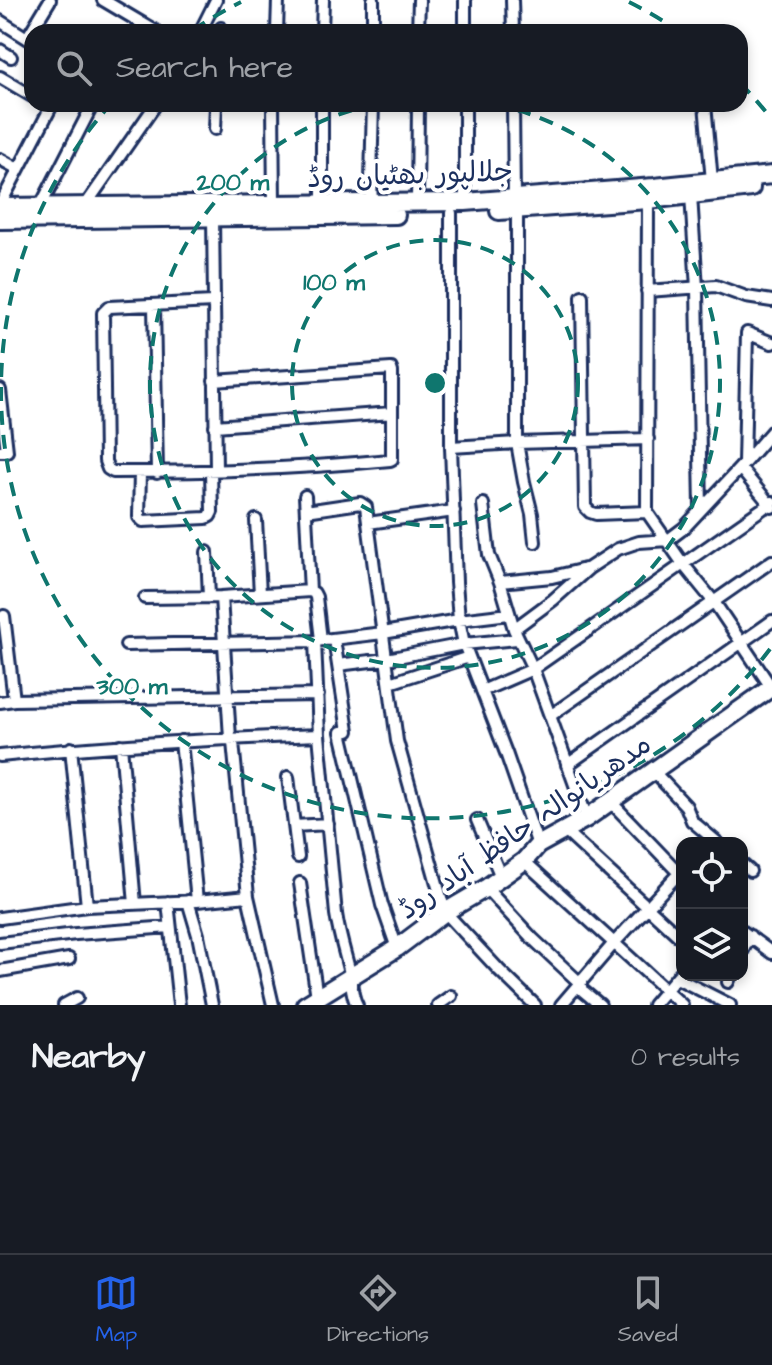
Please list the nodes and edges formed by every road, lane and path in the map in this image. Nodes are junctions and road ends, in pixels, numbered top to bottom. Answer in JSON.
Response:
{"nodes":[{"id":1,"x":50,"y":0,"type":"edge"},
{"id":2,"x":103,"y":0,"type":"edge"},
{"id":3,"x":216,"y":0,"type":"edge"},
{"id":4,"x":278,"y":0,"type":"edge"},
{"id":5,"x":323,"y":0,"type":"edge"},
{"id":6,"x":373,"y":0,"type":"edge"},
{"id":7,"x":419,"y":0,"type":"edge"},
{"id":8,"x":465,"y":0,"type":"edge"},
{"id":9,"x":512,"y":0,"type":"edge"},
{"id":10,"x":0,"y":21,"type":"edge"},
{"id":11,"x":38,"y":24,"type":"edge"},
{"id":12,"x":141,"y":24,"type":"edge"},
{"id":13,"x":204,"y":24,"type":"edge"},
{"id":14,"x":277,"y":24,"type":"edge"},
{"id":15,"x":322,"y":24,"type":"edge"},
{"id":16,"x":373,"y":24,"type":"edge"},
{"id":17,"x":418,"y":24,"type":"edge"},
{"id":18,"x":465,"y":24,"type":"edge"},
{"id":19,"x":513,"y":24,"type":"edge"},
{"id":20,"x":24,"y":35,"type":"edge"},
{"id":21,"x":0,"y":50,"type":"edge"},
{"id":22,"x":11,"y":57,"type":"dead end"},
{"id":23,"x":0,"y":77,"type":"edge"},
{"id":24,"x":24,"y":91,"type":"edge"},
{"id":25,"x":48,"y":112,"type":"edge"},
{"id":26,"x":89,"y":112,"type":"edge"},
{"id":27,"x":150,"y":112,"type":"edge"},
{"id":28,"x":216,"y":112,"type":"edge"},
{"id":29,"x":273,"y":112,"type":"edge"},
{"id":30,"x":322,"y":112,"type":"edge"},
{"id":31,"x":373,"y":112,"type":"edge"},
{"id":32,"x":418,"y":112,"type":"edge"},
{"id":33,"x":464,"y":112,"type":"edge"},
{"id":34,"x":513,"y":112,"type":"edge"},
{"id":35,"x":706,"y":112,"type":"edge"},
{"id":36,"x":215,"y":129,"type":"dead end"},
{"id":37,"x":0,"y":159,"type":"edge"},
{"id":38,"x":18,"y":169,"type":"junction"},
{"id":39,"x":772,"y":175,"type":"edge"},
{"id":40,"x":712,"y":181,"type":"junction"},
{"id":41,"x":772,"y":185,"type":"edge"},
{"id":42,"x":691,"y":195,"type":"junction"},
{"id":43,"x":648,"y":200,"type":"junction"},
{"id":44,"x":274,"y":204,"type":"junction"},
{"id":45,"x":322,"y":204,"type":"junction"},
{"id":46,"x":372,"y":204,"type":"junction"},
{"id":47,"x":417,"y":204,"type":"junction"},
{"id":48,"x":516,"y":205,"type":"junction"},
{"id":49,"x":0,"y":206,"type":"edge"},
{"id":50,"x":85,"y":206,"type":"junction"},
{"id":51,"x":40,"y":207,"type":"junction"},
{"id":52,"x":458,"y":208,"type":"junction"},
{"id":53,"x":213,"y":216,"type":"junction"},
{"id":54,"x":0,"y":220,"type":"edge"},
{"id":55,"x":697,"y":288,"type":"junction"},
{"id":56,"x":647,"y":291,"type":"junction"},
{"id":57,"x":582,"y":296,"type":"dead end"},
{"id":58,"x":772,"y":301,"type":"edge"},
{"id":59,"x":213,"y":302,"type":"junction"},
{"id":60,"x":154,"y":305,"type":"junction"},
{"id":61,"x":772,"y":343,"type":"edge"},
{"id":62,"x":214,"y":381,"type":"junction"},
{"id":63,"x":0,"y":390,"type":"edge"},
{"id":64,"x":392,"y":413,"type":"junction"},
{"id":65,"x":215,"y":426,"type":"junction"},
{"id":66,"x":772,"y":431,"type":"edge"},
{"id":67,"x":648,"y":439,"type":"junction"},
{"id":68,"x":584,"y":441,"type":"junction"},
{"id":69,"x":517,"y":443,"type":"junction"},
{"id":70,"x":451,"y":447,"type":"junction"},
{"id":71,"x":0,"y":451,"type":"edge"},
{"id":72,"x":742,"y":466,"type":"junction"},
{"id":73,"x":213,"y":471,"type":"junction"},
{"id":74,"x":140,"y":472,"type":"junction"},
{"id":75,"x":157,"y":473,"type":"junction"},
{"id":76,"x":305,"y":496,"type":"dead end"},
{"id":77,"x":483,"y":504,"type":"dead end"},
{"id":78,"x":771,"y":504,"type":"edge"},
{"id":79,"x":701,"y":509,"type":"junction"},
{"id":80,"x":306,"y":511,"type":"junction"},
{"id":81,"x":454,"y":511,"type":"junction"},
{"id":82,"x":647,"y":512,"type":"junction"},
{"id":83,"x":256,"y":520,"type":"dead end"},
{"id":84,"x":368,"y":523,"type":"junction"},
{"id":85,"x":668,"y":540,"type":"junction"},
{"id":86,"x":535,"y":542,"type":"dead end"},
{"id":87,"x":207,"y":552,"type":"dead end"},
{"id":88,"x":772,"y":561,"type":"edge"},
{"id":89,"x":683,"y":564,"type":"junction"},
{"id":90,"x":589,"y":568,"type":"junction"},
{"id":91,"x":500,"y":582,"type":"junction"},
{"id":92,"x":310,"y":591,"type":"junction"},
{"id":93,"x":260,"y":594,"type":"junction"},
{"id":94,"x":215,"y":597,"type":"junction"},
{"id":95,"x":145,"y":598,"type":"dead end"},
{"id":96,"x":714,"y":602,"type":"junction"},
{"id":97,"x":509,"y":614,"type":"junction"},
{"id":98,"x":4,"y":616,"type":"dead end"},
{"id":99,"x":459,"y":620,"type":"junction"},
{"id":100,"x":772,"y":621,"type":"edge"},
{"id":101,"x":383,"y":633,"type":"junction"},
{"id":102,"x":516,"y":634,"type":"junction"},
{"id":103,"x":334,"y":639,"type":"junction"},
{"id":104,"x":318,"y":641,"type":"junction"},
{"id":105,"x":224,"y":642,"type":"junction"},
{"id":106,"x":742,"y":643,"type":"junction"},
{"id":107,"x":464,"y":644,"type":"junction"},
{"id":108,"x":126,"y":645,"type":"dead end"},
{"id":109,"x":469,"y":657,"type":"junction"},
{"id":110,"x":387,"y":659,"type":"junction"},
{"id":111,"x":338,"y":665,"type":"junction"},
{"id":112,"x":533,"y":669,"type":"junction"},
{"id":113,"x":390,"y":683,"type":"junction"},
{"id":114,"x":772,"y":687,"type":"edge"},
{"id":115,"x":482,"y":691,"type":"junction"},
{"id":116,"x":318,"y":695,"type":"junction"},
{"id":117,"x":227,"y":696,"type":"junction"},
{"id":118,"x":14,"y":700,"type":"junction"},
{"id":119,"x":0,"y":702,"type":"edge"},
{"id":120,"x":550,"y":716,"type":"junction"},
{"id":121,"x":319,"y":735,"type":"junction"},
{"id":122,"x":230,"y":738,"type":"junction"},
{"id":123,"x":181,"y":741,"type":"junction"},
{"id":124,"x":121,"y":745,"type":"junction"},
{"id":125,"x":71,"y":748,"type":"junction"},
{"id":126,"x":0,"y":756,"type":"edge"},
{"id":127,"x":567,"y":765,"type":"junction"},
{"id":128,"x":653,"y":771,"type":"junction"},
{"id":129,"x":288,"y":777,"type":"dead end"},
{"id":130,"x":610,"y":801,"type":"junction"},
{"id":131,"x":587,"y":818,"type":"junction"},
{"id":132,"x":477,"y":820,"type":"dead end"},
{"id":133,"x":328,"y":824,"type":"junction"},
{"id":134,"x":294,"y":826,"type":"junction"},
{"id":135,"x":565,"y":831,"type":"junction"},
{"id":136,"x":707,"y":837,"type":"edge"},
{"id":137,"x":538,"y":845,"type":"junction"},
{"id":138,"x":298,"y":857,"type":"dead end"},
{"id":139,"x":524,"y":861,"type":"junction"},
{"id":140,"x":676,"y":871,"type":"edge"},
{"id":141,"x":501,"y":877,"type":"junction"},
{"id":142,"x":676,"y":879,"type":"edge"},
{"id":143,"x":300,"y":883,"type":"dead end"},
{"id":144,"x":486,"y":888,"type":"junction"},
{"id":145,"x":248,"y":896,"type":"junction"},
{"id":146,"x":193,"y":901,"type":"junction"},
{"id":147,"x":168,"y":902,"type":"junction"},
{"id":148,"x":135,"y":904,"type":"junction"},
{"id":149,"x":87,"y":906,"type":"junction"},
{"id":150,"x":649,"y":908,"type":"junction"},
{"id":151,"x":445,"y":912,"type":"junction"},
{"id":152,"x":0,"y":918,"type":"edge"},
{"id":153,"x":170,"y":927,"type":"junction"},
{"id":154,"x":676,"y":933,"type":"edge"},
{"id":155,"x":748,"y":935,"type":"edge"},
{"id":156,"x":615,"y":942,"type":"junction"},
{"id":157,"x":0,"y":943,"type":"edge"},
{"id":158,"x":397,"y":948,"type":"junction"},
{"id":159,"x":772,"y":953,"type":"edge"},
{"id":160,"x":69,"y":959,"type":"dead end"},
{"id":161,"x":0,"y":971,"type":"edge"},
{"id":162,"x":351,"y":976,"type":"junction"},
{"id":163,"x":676,"y":978,"type":"edge"},
{"id":164,"x":689,"y":981,"type":"edge"},
{"id":165,"x":580,"y":983,"type":"junction"},
{"id":166,"x":665,"y":990,"type":"junction"},
{"id":167,"x":451,"y":996,"type":"dead end"},
{"id":168,"x":77,"y":998,"type":"dead end"},
{"id":169,"x":319,"y":1000,"type":"edge"},
{"id":170,"x":64,"y":1005,"type":"edge"},
{"id":171,"x":179,"y":1005,"type":"edge"},
{"id":172,"x":212,"y":1005,"type":"edge"},
{"id":173,"x":273,"y":1005,"type":"edge"},
{"id":174,"x":357,"y":1005,"type":"edge"},
{"id":175,"x":438,"y":1005,"type":"edge"},
{"id":176,"x":535,"y":1005,"type":"edge"},
{"id":177,"x":561,"y":1005,"type":"edge"},
{"id":178,"x":600,"y":1005,"type":"edge"},
{"id":179,"x":653,"y":1005,"type":"edge"},
{"id":180,"x":682,"y":1005,"type":"edge"},
{"id":181,"x":730,"y":1005,"type":"edge"}],
"edges":[{"from":1,"to":11,"type":"street"},
{"from":2,"to":12,"type":"street"},
{"from":3,"to":13,"type":"street"},
{"from":4,"to":14,"type":"street"},
{"from":5,"to":15,"type":"street"},
{"from":6,"to":16,"type":"street"},
{"from":7,"to":17,"type":"street"},
{"from":8,"to":18,"type":"street"},
{"from":9,"to":19,"type":"street"},
{"from":10,"to":20,"type":"street"},
{"from":21,"to":22,"type":"street"},
{"from":23,"to":24,"type":"street"},
{"from":25,"to":38,"type":"street"},
{"from":26,"to":51,"type":"street"},
{"from":27,"to":50,"type":"street"},
{"from":28,"to":36,"type":"street"},
{"from":29,"to":44,"type":"street"},
{"from":30,"to":45,"type":"street"},
{"from":31,"to":46,"type":"street"},
{"from":32,"to":47,"type":"street"},
{"from":33,"to":52,"type":"street"},
{"from":34,"to":48,"type":"street"},
{"from":35,"to":40,"type":"street"},
{"from":37,"to":38,"type":"street"},
{"from":38,"to":49,"type":"street"},
{"from":39,"to":40,"type":"main road","name":"جلالپور بھٹیاں روڈ"},
{"from":40,"to":48,"type":"main road","name":"جلالپور بھٹیاں روڈ"},
{"from":41,"to":42,"type":"main road","name":"جلالپور بھٹیاں روڈ"},
{"from":42,"to":43,"type":"main road","name":"جلالپور بھٹیاں روڈ"},
{"from":42,"to":55,"type":"street"},
{"from":43,"to":48,"type":"main road","name":"جلالپور بھٹیاں روڈ"},
{"from":43,"to":56,"type":"street"},
{"from":44,"to":45,"type":"main road","name":"جلالپور بھٹیاں روڈ"},
{"from":44,"to":50,"type":"main road","name":"جلالپور بھٹیاں روڈ"},
{"from":45,"to":46,"type":"main road","name":"جلالپور بھٹیاں روڈ"},
{"from":46,"to":47,"type":"main road","name":"جلالپور بھٹیاں روڈ"},
{"from":47,"to":52,"type":"main road","name":"جلالپور بھٹیاں روڈ"},
{"from":48,"to":52,"type":"main road","name":"جلالپور بھٹیاں روڈ"},
{"from":48,"to":69,"type":"street"},
{"from":49,"to":51,"type":"main road","name":"جلالپور بھٹیاں روڈ"},
{"from":50,"to":51,"type":"main road","name":"جلالپور بھٹیاں روڈ"},
{"from":52,"to":53,"type":"main road","name":"جلالپور بھٹیاں روڈ"},
{"from":52,"to":70,"type":"street"},
{"from":53,"to":54,"type":"main road","name":"جلالپور بھٹیاں روڈ"},
{"from":53,"to":59,"type":"street"},
{"from":55,"to":56,"type":"street"},
{"from":55,"to":58,"type":"street"},
{"from":55,"to":79,"type":"street"},
{"from":56,"to":67,"type":"street"},
{"from":57,"to":68,"type":"street"},
{"from":59,"to":60,"type":"street"},
{"from":59,"to":62,"type":"street"},
{"from":60,"to":74,"type":"street"},
{"from":60,"to":75,"type":"street"},
{"from":61,"to":72,"type":"street"},
{"from":62,"to":64,"type":"street"},
{"from":62,"to":65,"type":"street"},
{"from":63,"to":71,"type":"street"},
{"from":64,"to":65,"type":"street"},
{"from":64,"to":73,"type":"street"},
{"from":65,"to":73,"type":"street"},
{"from":66,"to":72,"type":"street"},
{"from":67,"to":68,"type":"street"},
{"from":67,"to":82,"type":"street"},
{"from":68,"to":69,"type":"street"},
{"from":68,"to":82,"type":"street"},
{"from":69,"to":70,"type":"street"},
{"from":69,"to":86,"type":"street"},
{"from":70,"to":81,"type":"street"},
{"from":72,"to":78,"type":"street"},
{"from":72,"to":79,"type":"street"},
{"from":73,"to":74,"type":"street"},
{"from":73,"to":75,"type":"street"},
{"from":74,"to":75,"type":"street"},
{"from":76,"to":80,"type":"street"},
{"from":77,"to":91,"type":"street"},
{"from":78,"to":89,"type":"street"},
{"from":79,"to":85,"type":"street"},
{"from":80,"to":84,"type":"street"},
{"from":80,"to":92,"type":"street"},
{"from":81,"to":84,"type":"street"},
{"from":81,"to":99,"type":"street"},
{"from":82,"to":85,"type":"street"},
{"from":83,"to":93,"type":"street"},
{"from":84,"to":101,"type":"street"},
{"from":85,"to":89,"type":"street"},
{"from":85,"to":90,"type":"street"},
{"from":87,"to":94,"type":"street"},
{"from":88,"to":96,"type":"street"},
{"from":89,"to":96,"type":"street"},
{"from":89,"to":112,"type":"street"},
{"from":90,"to":91,"type":"street"},
{"from":90,"to":102,"type":"street"},
{"from":91,"to":97,"type":"street"},
{"from":92,"to":93,"type":"street"},
{"from":92,"to":104,"type":"street"},
{"from":93,"to":94,"type":"street"},
{"from":94,"to":95,"type":"street"},
{"from":94,"to":105,"type":"street"},
{"from":96,"to":106,"type":"street"},
{"from":96,"to":120,"type":"street"},
{"from":97,"to":99,"type":"street"},
{"from":97,"to":102,"type":"street"},
{"from":98,"to":118,"type":"street"},
{"from":99,"to":101,"type":"street"},
{"from":99,"to":107,"type":"street"},
{"from":100,"to":106,"type":"street"},
{"from":101,"to":103,"type":"street"},
{"from":101,"to":110,"type":"street"},
{"from":102,"to":107,"type":"street"},
{"from":102,"to":112,"type":"street"},
{"from":103,"to":104,"type":"street"},
{"from":103,"to":111,"type":"street"},
{"from":104,"to":105,"type":"street"},
{"from":104,"to":116,"type":"street"},
{"from":105,"to":108,"type":"street"},
{"from":105,"to":117,"type":"street"},
{"from":106,"to":114,"type":"street"},
{"from":106,"to":127,"type":"street"},
{"from":107,"to":109,"type":"street"},
{"from":107,"to":110,"type":"street"},
{"from":109,"to":113,"type":"street"},
{"from":109,"to":115,"type":"street"},
{"from":110,"to":111,"type":"street"},
{"from":110,"to":113,"type":"street"},
{"from":111,"to":158,"type":"street"},
{"from":112,"to":115,"type":"street"},
{"from":112,"to":120,"type":"street"},
{"from":113,"to":151,"type":"street"},
{"from":114,"to":128,"type":"main road","name":"مدھریانوالہ حافظ آباد روڈ"},
{"from":115,"to":137,"type":"street"},
{"from":116,"to":117,"type":"street"},
{"from":116,"to":121,"type":"street"},
{"from":117,"to":118,"type":"street"},
{"from":117,"to":122,"type":"street"},
{"from":118,"to":119,"type":"street"},
{"from":120,"to":127,"type":"street"},
{"from":121,"to":122,"type":"street"},
{"from":121,"to":133,"type":"street"},
{"from":122,"to":123,"type":"street"},
{"from":122,"to":145,"type":"street"},
{"from":123,"to":124,"type":"street"},
{"from":123,"to":146,"type":"street"},
{"from":124,"to":125,"type":"street"},
{"from":124,"to":148,"type":"street"},
{"from":125,"to":126,"type":"street"},
{"from":125,"to":149,"type":"street"},
{"from":127,"to":131,"type":"street"},
{"from":128,"to":130,"type":"main road","name":"مدھریانوالہ حافظ آباد روڈ"},
{"from":128,"to":136,"type":"street"},
{"from":129,"to":134,"type":"street"},
{"from":130,"to":131,"type":"main road","name":"مدھریانوالہ حافظ آباد روڈ"},
{"from":130,"to":140,"type":"street"},
{"from":131,"to":135,"type":"main road","name":"مدھریانوالہ حافظ آباد روڈ"},
{"from":132,"to":141,"type":"street"},
{"from":133,"to":134,"type":"street"},
{"from":133,"to":162,"type":"street"},
{"from":134,"to":138,"type":"street"},
{"from":135,"to":137,"type":"main road","name":"مدھریانوالہ حافظ آباد روڈ"},
{"from":135,"to":150,"type":"street"},
{"from":137,"to":139,"type":"main road","name":"مدھریانوالہ حافظ آباد روڈ"},
{"from":139,"to":141,"type":"main road","name":"مدھریانوالہ حافظ آباد روڈ"},
{"from":139,"to":156,"type":"street"},
{"from":141,"to":144,"type":"main road","name":"مدھریانوالہ حافظ آباد روڈ"},
{"from":142,"to":150,"type":"street"},
{"from":143,"to":169,"type":"street"},
{"from":144,"to":151,"type":"main road","name":"مدھریانوالہ حافظ آباد روڈ"},
{"from":144,"to":165,"type":"street"},
{"from":145,"to":146,"type":"street"},
{"from":145,"to":173,"type":"street"},
{"from":146,"to":147,"type":"street"},
{"from":146,"to":172,"type":"street"},
{"from":147,"to":148,"type":"street"},
{"from":147,"to":153,"type":"street"},
{"from":148,"to":149,"type":"street"},
{"from":149,"to":152,"type":"street"},
{"from":150,"to":154,"type":"street"},
{"from":150,"to":156,"type":"street"},
{"from":151,"to":158,"type":"main road","name":"مدھریانوالہ حافظ آباد روڈ"},
{"from":151,"to":176,"type":"street"},
{"from":153,"to":157,"type":"street"},
{"from":153,"to":171,"type":"street"},
{"from":155,"to":159,"type":"street"},
{"from":156,"to":165,"type":"street"},
{"from":156,"to":166,"type":"street"},
{"from":158,"to":162,"type":"main road","name":"مدھریانوالہ حافظ آباد روڈ"},
{"from":160,"to":161,"type":"street"},
{"from":162,"to":169,"type":"main road","name":"مدھریانوالہ حافظ آباد روڈ"},
{"from":162,"to":174,"type":"street"},
{"from":163,"to":166,"type":"street"},
{"from":164,"to":181,"type":"street"},
{"from":165,"to":177,"type":"street"},
{"from":165,"to":178,"type":"street"},
{"from":166,"to":179,"type":"street"},
{"from":166,"to":180,"type":"street"},
{"from":167,"to":175,"type":"street"},
{"from":168,"to":170,"type":"street"}]}
